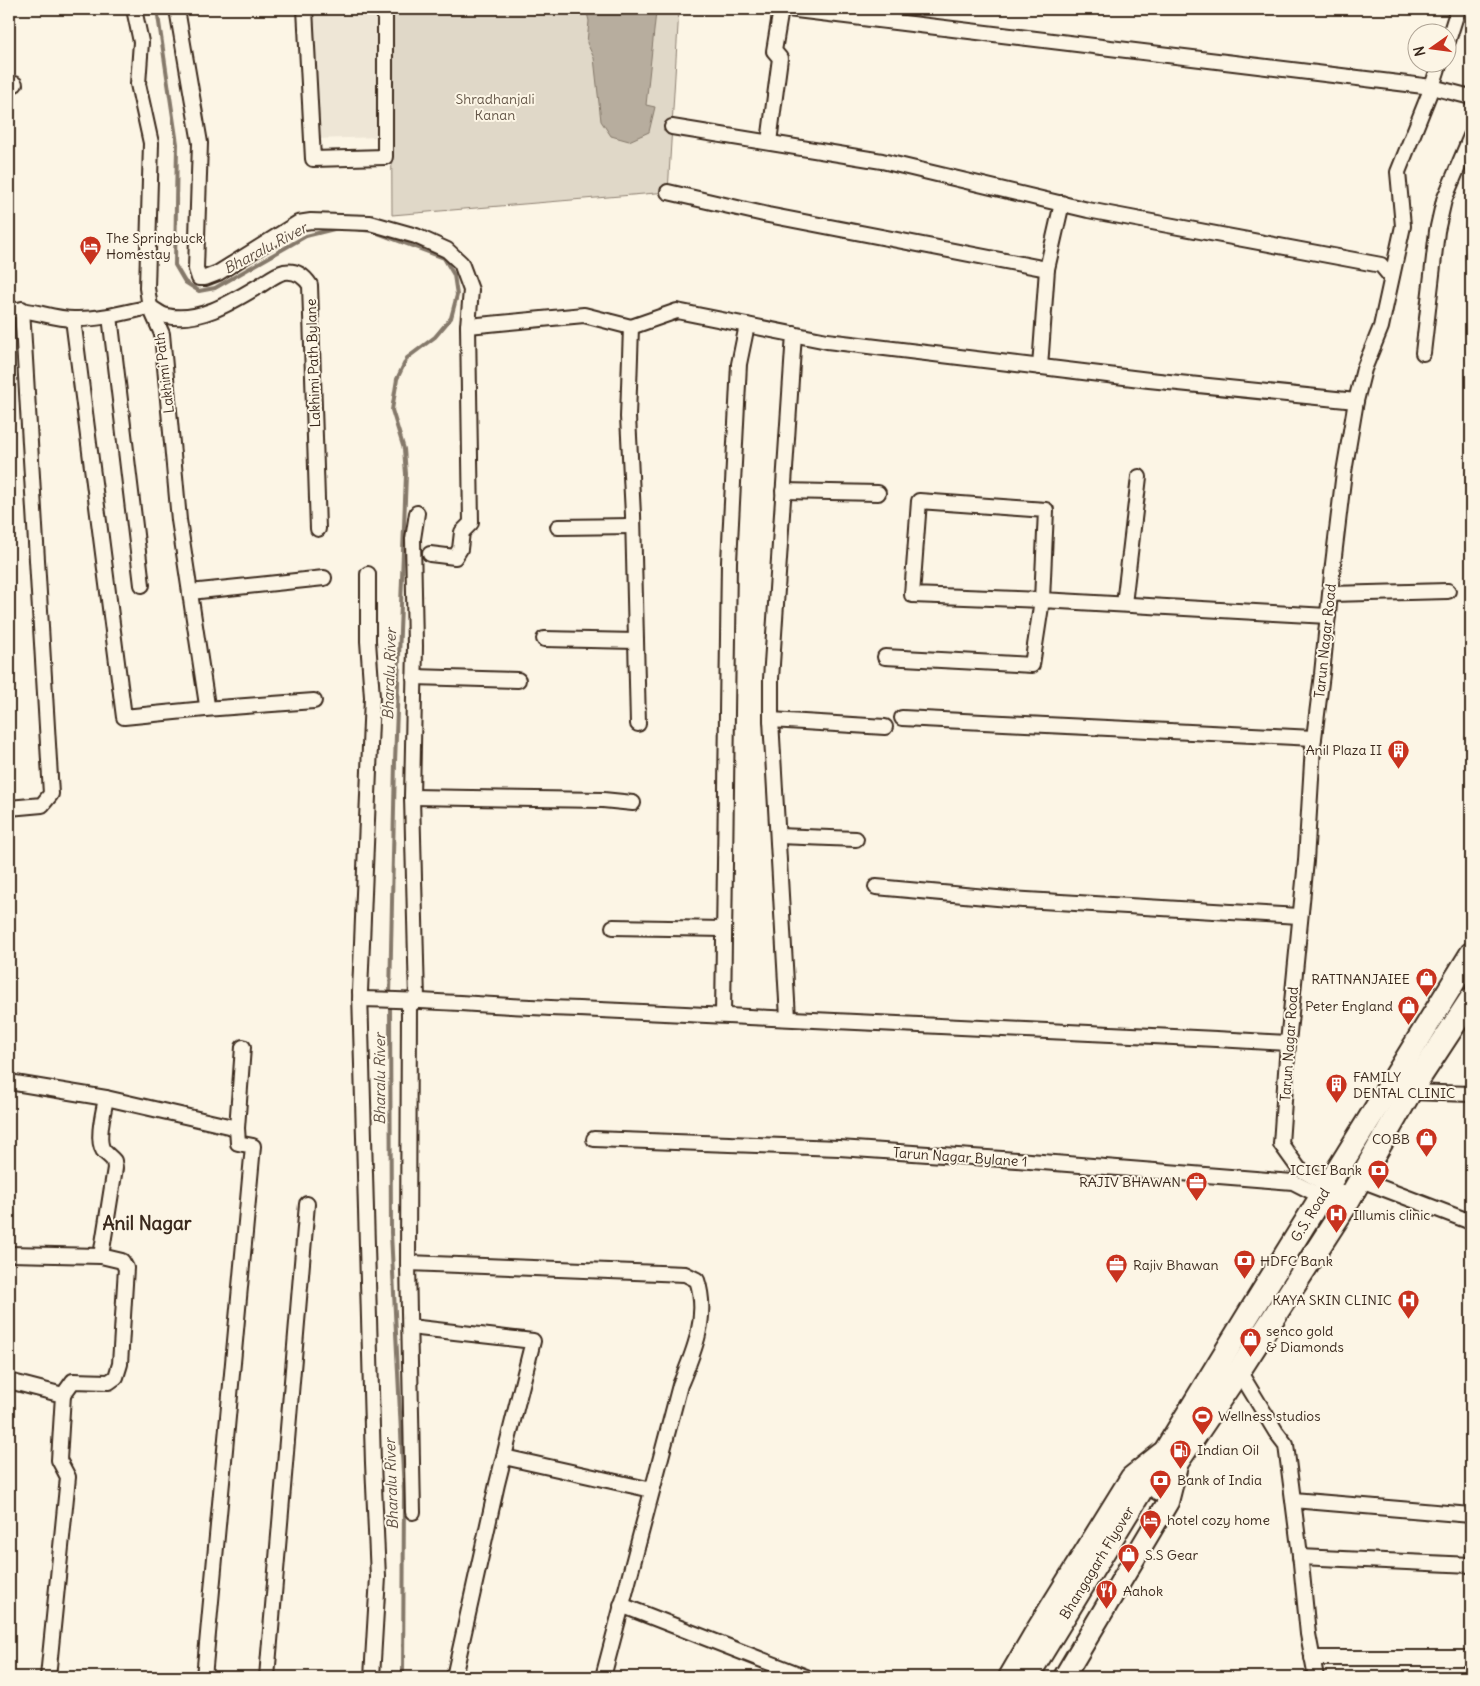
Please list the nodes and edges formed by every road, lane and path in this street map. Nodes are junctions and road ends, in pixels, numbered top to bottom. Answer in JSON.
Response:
{"nodes":[{"id":1,"x":134,"y":9,"type":"edge"},
{"id":2,"x":177,"y":9,"type":"edge"},
{"id":3,"x":305,"y":9,"type":"edge"},
{"id":4,"x":385,"y":9,"type":"edge"},
{"id":5,"x":780,"y":9,"type":"edge"},
{"id":6,"x":788,"y":9,"type":"edge"},
{"id":7,"x":1458,"y":9,"type":"edge"},
{"id":8,"x":1454,"y":22,"type":"edge"},
{"id":9,"x":1437,"y":72,"type":"edge"},
{"id":10,"x":1432,"y":87,"type":"junction"},
{"id":11,"x":1471,"y":97,"type":"edge"},
{"id":12,"x":672,"y":127,"type":"dead end"},
{"id":13,"x":1471,"y":136,"type":"edge"},
{"id":14,"x":769,"y":142,"type":"junction"},
{"id":15,"x":668,"y":192,"type":"dead end"},
{"id":16,"x":1062,"y":203,"type":"junction"},
{"id":17,"x":1047,"y":269,"type":"junction"},
{"id":18,"x":1391,"y":277,"type":"junction"},
{"id":19,"x":150,"y":307,"type":"junction"},
{"id":20,"x":15,"y":309,"type":"edge"},
{"id":21,"x":110,"y":316,"type":"junction"},
{"id":22,"x":73,"y":320,"type":"junction"},
{"id":23,"x":747,"y":325,"type":"junction"},
{"id":24,"x":468,"y":326,"type":"junction"},
{"id":25,"x":631,"y":327,"type":"junction"},
{"id":26,"x":794,"y":334,"type":"junction"},
{"id":27,"x":1424,"y":353,"type":"dead end"},
{"id":28,"x":1040,"y":367,"type":"junction"},
{"id":29,"x":1356,"y":401,"type":"junction"},
{"id":30,"x":1139,"y":477,"type":"dead end"},
{"id":31,"x":783,"y":491,"type":"junction"},
{"id":32,"x":878,"y":493,"type":"dead end"},
{"id":33,"x":417,"y":513,"type":"dead end"},
{"id":34,"x":633,"y":526,"type":"junction"},
{"id":35,"x":558,"y":527,"type":"dead end"},
{"id":36,"x":318,"y":529,"type":"dead end"},
{"id":37,"x":430,"y":554,"type":"dead end"},
{"id":38,"x":368,"y":574,"type":"dead end"},
{"id":39,"x":324,"y":578,"type":"dead end"},
{"id":40,"x":142,"y":584,"type":"dead end"},
{"id":41,"x":1448,"y":591,"type":"dead end"},
{"id":42,"x":190,"y":592,"type":"junction"},
{"id":43,"x":1330,"y":594,"type":"junction"},
{"id":44,"x":1042,"y":600,"type":"junction"},
{"id":45,"x":1124,"y":604,"type":"junction"},
{"id":46,"x":1328,"y":616,"type":"junction"},
{"id":47,"x":544,"y":639,"type":"dead end"},
{"id":48,"x":636,"y":641,"type":"junction"},
{"id":49,"x":885,"y":657,"type":"dead end"},
{"id":50,"x":414,"y":677,"type":"junction"},
{"id":51,"x":518,"y":680,"type":"dead end"},
{"id":52,"x":314,"y":701,"type":"dead end"},
{"id":53,"x":206,"y":709,"type":"junction"},
{"id":54,"x":902,"y":718,"type":"dead end"},
{"id":55,"x":771,"y":720,"type":"junction"},
{"id":56,"x":638,"y":724,"type":"dead end"},
{"id":57,"x":885,"y":727,"type":"dead end"},
{"id":58,"x":1314,"y":738,"type":"junction"},
{"id":59,"x":412,"y":797,"type":"junction"},
{"id":60,"x":633,"y":803,"type":"dead end"},
{"id":61,"x":9,"y":808,"type":"edge"},
{"id":62,"x":778,"y":836,"type":"junction"},
{"id":63,"x":856,"y":839,"type":"dead end"},
{"id":64,"x":876,"y":888,"type":"dead end"},
{"id":65,"x":1300,"y":916,"type":"junction"},
{"id":66,"x":613,"y":927,"type":"dead end"},
{"id":67,"x":724,"y":930,"type":"junction"},
{"id":68,"x":1471,"y":954,"type":"edge"},
{"id":69,"x":360,"y":999,"type":"junction"},
{"id":70,"x":1471,"y":999,"type":"edge"},
{"id":71,"x":417,"y":1000,"type":"junction"},
{"id":72,"x":723,"y":1015,"type":"junction"},
{"id":73,"x":788,"y":1018,"type":"junction"},
{"id":74,"x":1288,"y":1043,"type":"junction"},
{"id":75,"x":243,"y":1047,"type":"dead end"},
{"id":76,"x":9,"y":1082,"type":"edge"},
{"id":77,"x":1410,"y":1092,"type":"junction"},
{"id":78,"x":1471,"y":1094,"type":"edge"},
{"id":79,"x":106,"y":1098,"type":"junction"},
{"id":80,"x":237,"y":1128,"type":"junction"},
{"id":81,"x":594,"y":1139,"type":"dead end"},
{"id":82,"x":1326,"y":1191,"type":"junction"},
{"id":83,"x":1352,"y":1195,"type":"junction"},
{"id":84,"x":307,"y":1204,"type":"dead end"},
{"id":85,"x":1471,"y":1222,"type":"edge"},
{"id":86,"x":9,"y":1254,"type":"edge"},
{"id":87,"x":101,"y":1256,"type":"junction"},
{"id":88,"x":408,"y":1264,"type":"junction"},
{"id":89,"x":410,"y":1327,"type":"junction"},
{"id":90,"x":1239,"y":1371,"type":"junction"},
{"id":91,"x":9,"y":1381,"type":"edge"},
{"id":92,"x":63,"y":1395,"type":"junction"},
{"id":93,"x":1173,"y":1454,"type":"junction"},
{"id":94,"x":504,"y":1457,"type":"junction"},
{"id":95,"x":1151,"y":1489,"type":"junction"},
{"id":96,"x":652,"y":1490,"type":"junction"},
{"id":97,"x":1293,"y":1500,"type":"junction"},
{"id":98,"x":413,"y":1512,"type":"dead end"},
{"id":99,"x":1471,"y":1516,"type":"edge"},
{"id":100,"x":1300,"y":1557,"type":"junction"},
{"id":101,"x":1471,"y":1565,"type":"edge"},
{"id":102,"x":621,"y":1605,"type":"junction"},
{"id":103,"x":1312,"y":1658,"type":"junction"},
{"id":104,"x":1471,"y":1658,"type":"edge"},
{"id":105,"x":48,"y":1677,"type":"edge"},
{"id":106,"x":204,"y":1677,"type":"edge"},
{"id":107,"x":267,"y":1677,"type":"edge"},
{"id":108,"x":372,"y":1677,"type":"edge"},
{"id":109,"x":454,"y":1677,"type":"edge"},
{"id":110,"x":602,"y":1677,"type":"edge"},
{"id":111,"x":806,"y":1677,"type":"edge"},
{"id":112,"x":1009,"y":1677,"type":"edge"},
{"id":113,"x":1028,"y":1677,"type":"edge"},
{"id":114,"x":1045,"y":1677,"type":"edge"},
{"id":115,"x":1064,"y":1677,"type":"edge"},
{"id":116,"x":1316,"y":1677,"type":"edge"}],
"edges":[{"from":1,"to":19,"type":"street","name":"Lakhimi Path"},
{"from":2,"to":24,"type":"street"},
{"from":3,"to":4,"type":"street"},
{"from":5,"to":14,"type":"street"},
{"from":6,"to":10,"type":"street"},
{"from":7,"to":8,"type":"street"},
{"from":9,"to":10,"type":"street","name":"Tarun Nagar Road"},
{"from":10,"to":11,"type":"street"},
{"from":10,"to":18,"type":"street","name":"Tarun Nagar Road"},
{"from":12,"to":14,"type":"street"},
{"from":13,"to":27,"type":"street"},
{"from":14,"to":16,"type":"street"},
{"from":15,"to":17,"type":"street"},
{"from":16,"to":17,"type":"street"},
{"from":16,"to":18,"type":"street"},
{"from":17,"to":28,"type":"street"},
{"from":18,"to":29,"type":"street","name":"Tarun Nagar Road"},
{"from":19,"to":21,"type":"street"},
{"from":19,"to":36,"type":"street","name":"Lakhimi Path Bylane"},
{"from":19,"to":42,"type":"street","name":"Lakhimi Path"},
{"from":20,"to":22,"type":"street"},
{"from":20,"to":61,"type":"street"},
{"from":21,"to":22,"type":"street"},
{"from":21,"to":40,"type":"street"},
{"from":22,"to":53,"type":"street"},
{"from":23,"to":25,"type":"street"},
{"from":23,"to":26,"type":"street"},
{"from":23,"to":67,"type":"street"},
{"from":24,"to":25,"type":"street"},
{"from":24,"to":37,"type":"street"},
{"from":25,"to":34,"type":"street"},
{"from":26,"to":28,"type":"street"},
{"from":26,"to":31,"type":"street"},
{"from":28,"to":29,"type":"street"},
{"from":29,"to":43,"type":"street","name":"Tarun Nagar Road"},
{"from":30,"to":45,"type":"street"},
{"from":31,"to":32,"type":"street"},
{"from":31,"to":55,"type":"street"},
{"from":33,"to":50,"type":"street"},
{"from":34,"to":35,"type":"street"},
{"from":34,"to":48,"type":"street"},
{"from":38,"to":69,"type":"street"},
{"from":39,"to":42,"type":"street"},
{"from":41,"to":43,"type":"street"},
{"from":42,"to":53,"type":"street","name":"Lakhimi Path"},
{"from":43,"to":46,"type":"street","name":"Tarun Nagar Road"},
{"from":44,"to":44,"type":"street"},
{"from":44,"to":45,"type":"street"},
{"from":44,"to":49,"type":"street"},
{"from":45,"to":46,"type":"street"},
{"from":46,"to":58,"type":"street","name":"Tarun Nagar Road"},
{"from":47,"to":48,"type":"street"},
{"from":48,"to":56,"type":"street"},
{"from":50,"to":51,"type":"street"},
{"from":50,"to":59,"type":"street"},
{"from":52,"to":53,"type":"street"},
{"from":54,"to":58,"type":"street"},
{"from":55,"to":57,"type":"street"},
{"from":55,"to":62,"type":"street"},
{"from":58,"to":65,"type":"street","name":"Tarun Nagar Road"},
{"from":59,"to":60,"type":"street"},
{"from":59,"to":71,"type":"street"},
{"from":62,"to":63,"type":"street"},
{"from":62,"to":73,"type":"street"},
{"from":64,"to":65,"type":"street"},
{"from":65,"to":74,"type":"street","name":"Tarun Nagar Road"},
{"from":66,"to":67,"type":"street"},
{"from":67,"to":72,"type":"street"},
{"from":68,"to":82,"type":"main road","name":"G.S. Road"},
{"from":69,"to":71,"type":"street"},
{"from":69,"to":108,"type":"street"},
{"from":70,"to":77,"type":"main road"},
{"from":71,"to":72,"type":"street"},
{"from":71,"to":88,"type":"street"},
{"from":72,"to":73,"type":"street"},
{"from":73,"to":74,"type":"street"},
{"from":74,"to":82,"type":"street","name":"Tarun Nagar Road"},
{"from":75,"to":80,"type":"street"},
{"from":76,"to":79,"type":"street"},
{"from":77,"to":78,"type":"street"},
{"from":77,"to":83,"type":"main road"},
{"from":79,"to":80,"type":"street"},
{"from":79,"to":87,"type":"street"},
{"from":80,"to":106,"type":"street"},
{"from":81,"to":82,"type":"street","name":"Tarun Nagar Bylane 1"},
{"from":82,"to":83,"type":"street","name":"Tarun Nagar Road"},
{"from":82,"to":93,"type":"main road","name":"G.S. Road"},
{"from":83,"to":85,"type":"street","name":"Tarun Nagar Road"},
{"from":83,"to":90,"type":"main road"},
{"from":84,"to":107,"type":"street"},
{"from":86,"to":87,"type":"street"},
{"from":87,"to":92,"type":"street"},
{"from":88,"to":89,"type":"street"},
{"from":88,"to":96,"type":"street"},
{"from":89,"to":94,"type":"street"},
{"from":89,"to":98,"type":"street"},
{"from":90,"to":93,"type":"main road"},
{"from":90,"to":97,"type":"street"},
{"from":91,"to":92,"type":"street"},
{"from":92,"to":105,"type":"street"},
{"from":93,"to":95,"type":"main road","name":"Bhangagarh Flyover"},
{"from":93,"to":112,"type":"main road"},
{"from":93,"to":115,"type":"main road"},
{"from":94,"to":96,"type":"street"},
{"from":94,"to":109,"type":"street"},
{"from":95,"to":113,"type":"main road","name":"Bhangagarh Flyover"},
{"from":95,"to":114,"type":"main road","name":"Bhangagarh Flyover"},
{"from":96,"to":102,"type":"street"},
{"from":97,"to":99,"type":"street"},
{"from":97,"to":100,"type":"street"},
{"from":100,"to":101,"type":"street"},
{"from":100,"to":103,"type":"street"},
{"from":102,"to":110,"type":"street"},
{"from":102,"to":111,"type":"street"},
{"from":103,"to":104,"type":"street"},
{"from":103,"to":116,"type":"street"}]}
